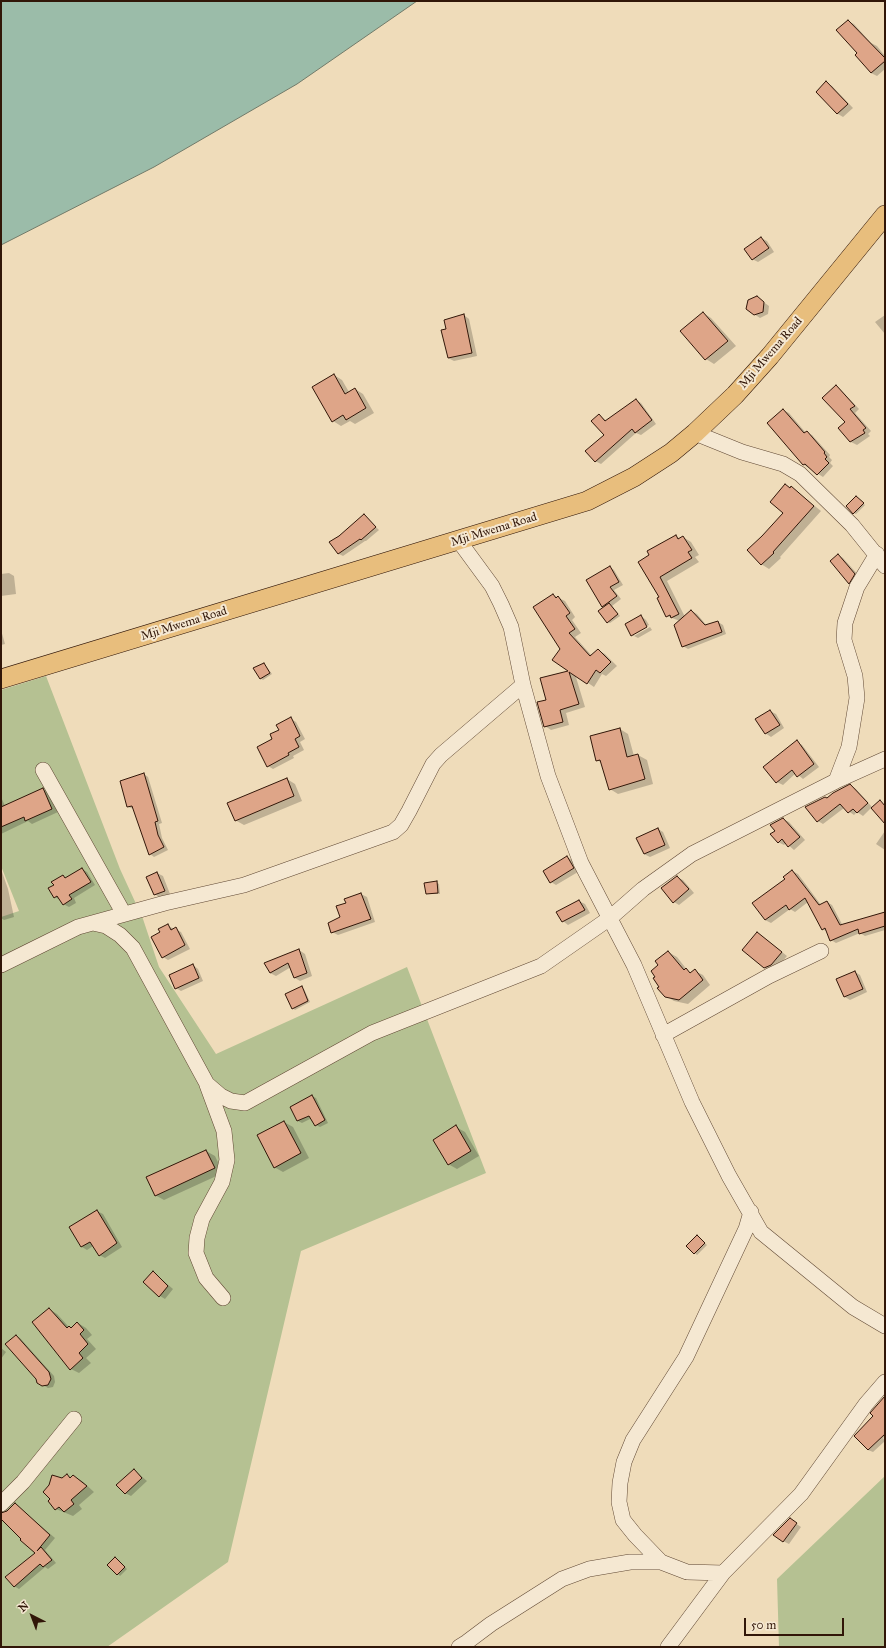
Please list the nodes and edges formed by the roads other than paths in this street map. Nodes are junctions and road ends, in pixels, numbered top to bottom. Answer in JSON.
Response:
{"nodes":[{"id":1,"x":885,"y":215,"type":"edge"},
{"id":2,"x":695,"y":433,"type":"junction"},
{"id":3,"x":459,"y":541,"type":"junction"},
{"id":4,"x":881,"y":560,"type":"edge"},
{"id":5,"x":1,"y":679,"type":"edge"},
{"id":6,"x":523,"y":684,"type":"junction"},
{"id":7,"x":881,"y":766,"type":"edge"},
{"id":8,"x":43,"y":770,"type":"dead end"},
{"id":9,"x":836,"y":781,"type":"junction"},
{"id":10,"x":124,"y":914,"type":"junction"},
{"id":11,"x":610,"y":918,"type":"junction"},
{"id":12,"x":93,"y":923,"type":"junction"},
{"id":13,"x":821,"y":950,"type":"dead end"},
{"id":14,"x":1,"y":965,"type":"edge"},
{"id":15,"x":663,"y":1035,"type":"junction"},
{"id":16,"x":207,"y":1084,"type":"junction"},
{"id":17,"x":751,"y":1212,"type":"junction"},
{"id":18,"x":224,"y":1298,"type":"dead end"},
{"id":19,"x":885,"y":1326,"type":"edge"},
{"id":20,"x":885,"y":1382,"type":"edge"},
{"id":21,"x":74,"y":1419,"type":"dead end"},
{"id":22,"x":1,"y":1504,"type":"edge"},
{"id":23,"x":661,"y":1562,"type":"junction"},
{"id":24,"x":723,"y":1573,"type":"junction"},
{"id":25,"x":459,"y":1647,"type":"edge"},
{"id":26,"x":668,"y":1647,"type":"edge"}],
"edges":[{"from":1,"to":2,"type":"main road","name":"Mji Mwema Road"},
{"from":2,"to":3,"type":"main road","name":"Mji Mwema Road"},
{"from":2,"to":4,"type":"street"},
{"from":3,"to":5,"type":"main road","name":"Mji Mwema Road"},
{"from":3,"to":6,"type":"street"},
{"from":4,"to":9,"type":"street"},
{"from":6,"to":10,"type":"street"},
{"from":6,"to":11,"type":"street"},
{"from":7,"to":9,"type":"street"},
{"from":8,"to":10,"type":"street"},
{"from":9,"to":11,"type":"street"},
{"from":10,"to":12,"type":"street"},
{"from":11,"to":15,"type":"street"},
{"from":11,"to":16,"type":"street"},
{"from":12,"to":14,"type":"street"},
{"from":12,"to":16,"type":"street"},
{"from":13,"to":15,"type":"street"},
{"from":15,"to":17,"type":"street"},
{"from":16,"to":18,"type":"street"},
{"from":17,"to":19,"type":"street"},
{"from":17,"to":23,"type":"street"},
{"from":20,"to":24,"type":"street"},
{"from":21,"to":22,"type":"street"},
{"from":23,"to":24,"type":"street"},
{"from":23,"to":25,"type":"street"},
{"from":24,"to":26,"type":"street"}]}
